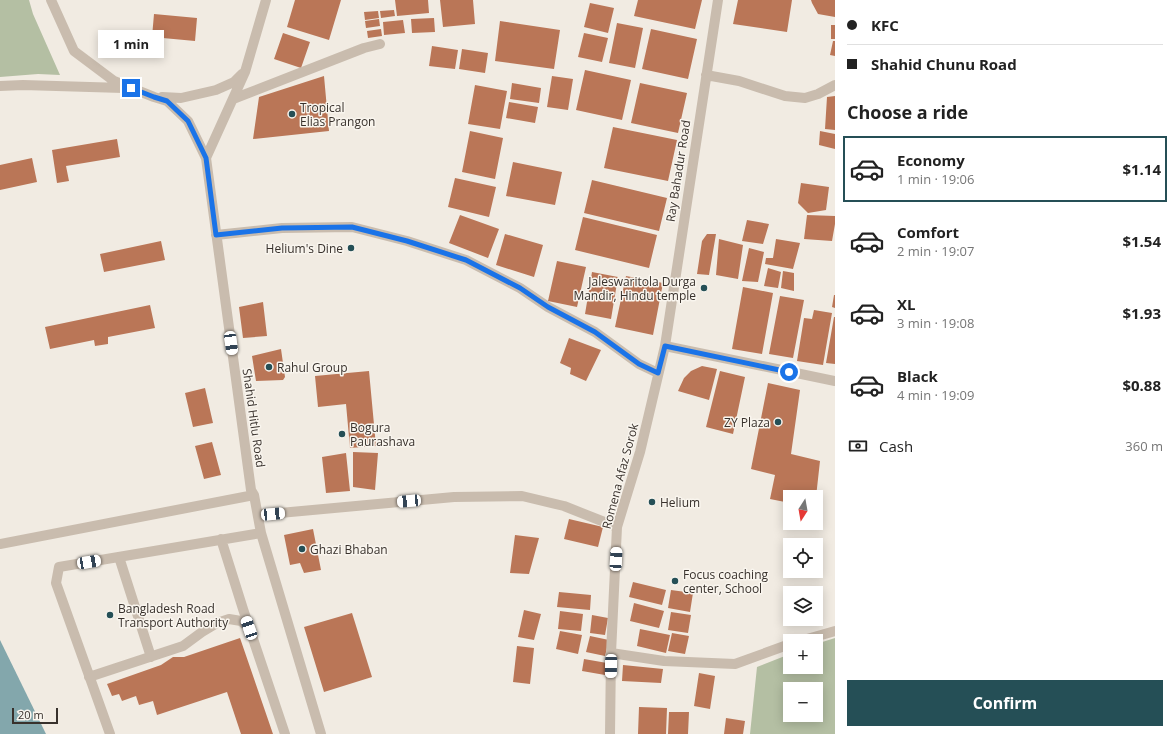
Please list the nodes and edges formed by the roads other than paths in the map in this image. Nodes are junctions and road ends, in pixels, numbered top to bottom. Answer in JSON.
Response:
{"nodes":[{"id":1,"x":50,"y":0,"type":"edge"},
{"id":2,"x":266,"y":0,"type":"edge"},
{"id":3,"x":718,"y":0,"type":"edge"},
{"id":4,"x":380,"y":44,"type":"dead end"},
{"id":5,"x":245,"y":72,"type":"junction"},
{"id":6,"x":706,"y":75,"type":"junction"},
{"id":7,"x":835,"y":85,"type":"edge"},
{"id":8,"x":0,"y":86,"type":"edge"},
{"id":9,"x":131,"y":88,"type":"junction"},
{"id":10,"x":154,"y":97,"type":"junction"},
{"id":11,"x":233,"y":99,"type":"junction"},
{"id":12,"x":206,"y":158,"type":"junction"},
{"id":13,"x":216,"y":235,"type":"junction"},
{"id":14,"x":665,"y":346,"type":"junction"},
{"id":15,"x":658,"y":373,"type":"junction"},
{"id":16,"x":835,"y":381,"type":"edge"},
{"id":17,"x":254,"y":495,"type":"junction"},
{"id":18,"x":258,"y":516,"type":"junction"},
{"id":19,"x":617,"y":527,"type":"junction"},
{"id":20,"x":261,"y":532,"type":"junction"},
{"id":21,"x":221,"y":539,"type":"junction"},
{"id":22,"x":0,"y":544,"type":"edge"},
{"id":23,"x":119,"y":557,"type":"junction"},
{"id":24,"x":249,"y":628,"type":"junction"},
{"id":25,"x":835,"y":631,"type":"edge"},
{"id":26,"x":823,"y":634,"type":"edge"},
{"id":27,"x":783,"y":647,"type":"edge"},
{"id":28,"x":612,"y":653,"type":"junction"},
{"id":29,"x":151,"y":657,"type":"junction"},
{"id":30,"x":89,"y":677,"type":"junction"},
{"id":31,"x":110,"y":734,"type":"edge"},
{"id":32,"x":285,"y":734,"type":"edge"},
{"id":33,"x":321,"y":734,"type":"edge"},
{"id":34,"x":610,"y":734,"type":"edge"}],
"edges":[{"from":1,"to":9,"type":"street","name":"Shahid Hitlu Road"},
{"from":2,"to":5,"type":"street"},
{"from":3,"to":6,"type":"street","name":"Ray Bahadur Road"},
{"from":4,"to":11,"type":"street"},
{"from":5,"to":10,"type":"street"},
{"from":5,"to":11,"type":"street"},
{"from":6,"to":7,"type":"street"},
{"from":6,"to":14,"type":"street","name":"Ray Bahadur Road"},
{"from":8,"to":9,"type":"street"},
{"from":9,"to":10,"type":"street","name":"Shahid Hitlu Road"},
{"from":10,"to":12,"type":"street","name":"Shahid Hitlu Road"},
{"from":11,"to":12,"type":"street"},
{"from":12,"to":13,"type":"street","name":"Shahid Hitlu Road"},
{"from":13,"to":15,"type":"street"},
{"from":13,"to":17,"type":"street","name":"Shahid Hitlu Road"},
{"from":14,"to":15,"type":"street","name":"Romena Afaz Sorok"},
{"from":14,"to":16,"type":"street"},
{"from":15,"to":19,"type":"street","name":"Romena Afaz Sorok"},
{"from":17,"to":18,"type":"street","name":"Shahid Hitlu Road"},
{"from":17,"to":22,"type":"street"},
{"from":18,"to":19,"type":"street"},
{"from":18,"to":20,"type":"street","name":"Shahid Hitlu Road"},
{"from":19,"to":28,"type":"street","name":"Romena Afaz Sorok"},
{"from":20,"to":21,"type":"street"},
{"from":20,"to":33,"type":"street","name":"Shahid Hitlu Road"},
{"from":21,"to":23,"type":"street"},
{"from":21,"to":24,"type":"street"},
{"from":23,"to":29,"type":"street"},
{"from":23,"to":30,"type":"street"},
{"from":24,"to":29,"type":"street"},
{"from":24,"to":32,"type":"street"},
{"from":25,"to":26,"type":"street"},
{"from":27,"to":28,"type":"street"},
{"from":28,"to":34,"type":"street","name":"Romena Afaz Sorok"},
{"from":29,"to":30,"type":"street"},
{"from":30,"to":31,"type":"street"}]}
